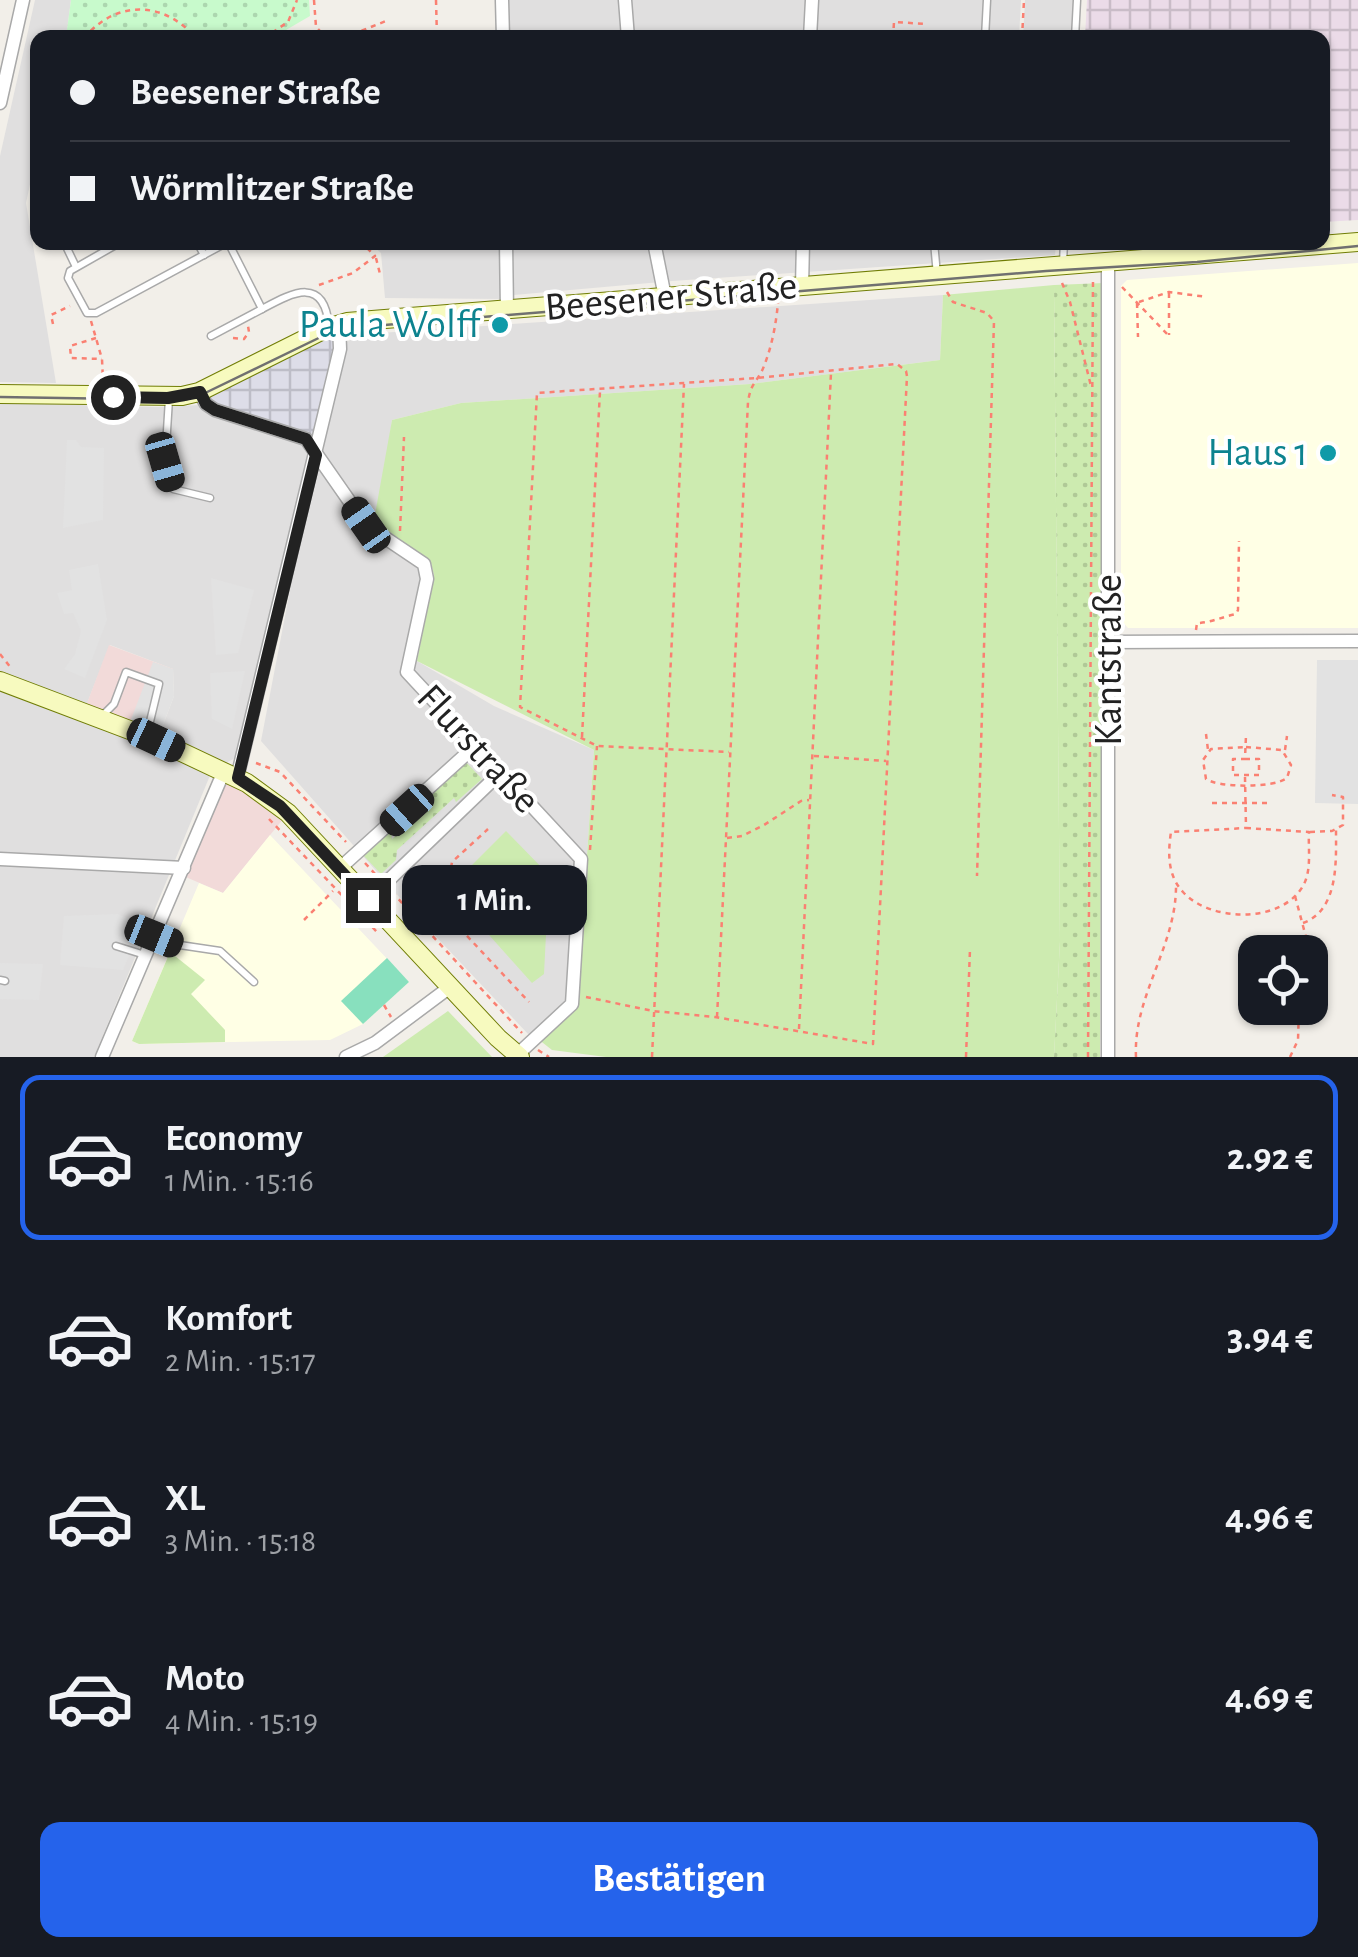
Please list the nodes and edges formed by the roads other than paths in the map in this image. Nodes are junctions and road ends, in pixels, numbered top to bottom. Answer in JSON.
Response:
{"nodes":[{"id":1,"x":22,"y":0,"type":"edge"},
{"id":2,"x":502,"y":0,"type":"edge"},
{"id":3,"x":625,"y":0,"type":"edge"},
{"id":4,"x":812,"y":0,"type":"edge"},
{"id":5,"x":987,"y":0,"type":"edge"},
{"id":6,"x":1077,"y":0,"type":"edge"},
{"id":7,"x":503,"y":30,"type":"edge"},
{"id":8,"x":627,"y":30,"type":"edge"},
{"id":9,"x":810,"y":30,"type":"edge"},
{"id":10,"x":985,"y":30,"type":"edge"},
{"id":11,"x":1075,"y":30,"type":"edge"},
{"id":12,"x":0,"y":103,"type":"edge"},
{"id":13,"x":1358,"y":242,"type":"edge"},
{"id":14,"x":1330,"y":244,"type":"edge"},
{"id":15,"x":68,"y":250,"type":"edge"},
{"id":16,"x":96,"y":250,"type":"edge"},
{"id":17,"x":107,"y":250,"type":"edge"},
{"id":18,"x":201,"y":250,"type":"edge"},
{"id":19,"x":214,"y":250,"type":"edge"},
{"id":20,"x":231,"y":250,"type":"edge"},
{"id":21,"x":506,"y":250,"type":"edge"},
{"id":22,"x":656,"y":250,"type":"edge"},
{"id":23,"x":803,"y":250,"type":"edge"},
{"id":24,"x":935,"y":250,"type":"edge"},
{"id":25,"x":1063,"y":250,"type":"edge"},
{"id":26,"x":1258,"y":250,"type":"edge"},
{"id":27,"x":98,"y":255,"type":"junction"},
{"id":28,"x":204,"y":255,"type":"junction"},
{"id":29,"x":1108,"y":262,"type":"junction"},
{"id":30,"x":76,"y":266,"type":"junction"},
{"id":31,"x":1062,"y":267,"type":"junction"},
{"id":32,"x":940,"y":276,"type":"junction"},
{"id":33,"x":802,"y":287,"type":"junction"},
{"id":34,"x":666,"y":297,"type":"junction"},
{"id":35,"x":262,"y":309,"type":"junction"},
{"id":36,"x":508,"y":311,"type":"junction"},
{"id":37,"x":334,"y":326,"type":"junction"},
{"id":38,"x":211,"y":336,"type":"dead end"},
{"id":39,"x":200,"y":392,"type":"junction"},
{"id":40,"x":0,"y":394,"type":"edge"},
{"id":41,"x":168,"y":398,"type":"junction"},
{"id":42,"x":316,"y":455,"type":"junction"},
{"id":43,"x":210,"y":498,"type":"dead end"},
{"id":44,"x":1358,"y":641,"type":"edge"},
{"id":45,"x":1109,"y":642,"type":"junction"},
{"id":46,"x":6,"y":675,"type":"edge"},
{"id":47,"x":100,"y":718,"type":"junction"},
{"id":48,"x":147,"y":736,"type":"junction"},
{"id":49,"x":474,"y":747,"type":"junction"},
{"id":50,"x":234,"y":770,"type":"junction"},
{"id":51,"x":500,"y":774,"type":"junction"},
{"id":52,"x":0,"y":859,"type":"edge"},
{"id":53,"x":184,"y":868,"type":"junction"},
{"id":54,"x":339,"y":869,"type":"junction"},
{"id":55,"x":368,"y":900,"type":"junction"},
{"id":56,"x":154,"y":936,"type":"junction"},
{"id":57,"x":116,"y":946,"type":"dead end"},
{"id":58,"x":146,"y":955,"type":"junction"},
{"id":59,"x":254,"y":982,"type":"dead end"},
{"id":60,"x":450,"y":987,"type":"junction"},
{"id":61,"x":522,"y":1052,"type":"edge"},
{"id":62,"x":102,"y":1057,"type":"edge"},
{"id":63,"x":346,"y":1057,"type":"edge"},
{"id":64,"x":1108,"y":1057,"type":"edge"}],
"edges":[{"from":1,"to":12,"type":"street"},
{"from":2,"to":7,"type":"street"},
{"from":3,"to":8,"type":"street"},
{"from":4,"to":9,"type":"street"},
{"from":5,"to":10,"type":"lane"},
{"from":6,"to":11,"type":"lane"},
{"from":13,"to":14,"type":"street","name":"Beesener Straße"},
{"from":15,"to":30,"type":"lane"},
{"from":16,"to":27,"type":"lane"},
{"from":17,"to":27,"type":"lane"},
{"from":18,"to":28,"type":"lane"},
{"from":19,"to":28,"type":"lane"},
{"from":20,"to":35,"type":"lane"},
{"from":21,"to":36,"type":"street"},
{"from":22,"to":34,"type":"street"},
{"from":23,"to":33,"type":"street"},
{"from":24,"to":32,"type":"lane"},
{"from":25,"to":31,"type":"lane"},
{"from":26,"to":29,"type":"street","name":"Beesener Straße"},
{"from":27,"to":30,"type":"lane"},
{"from":28,"to":30,"type":"lane"},
{"from":29,"to":31,"type":"street","name":"Beesener Straße"},
{"from":29,"to":45,"type":"street","name":"Kantstraße"},
{"from":31,"to":32,"type":"street","name":"Beesener Straße"},
{"from":32,"to":33,"type":"street","name":"Beesener Straße"},
{"from":33,"to":34,"type":"street","name":"Beesener Straße"},
{"from":34,"to":36,"type":"street","name":"Beesener Straße"},
{"from":35,"to":37,"type":"lane"},
{"from":35,"to":38,"type":"lane"},
{"from":36,"to":37,"type":"street","name":"Beesener Straße"},
{"from":37,"to":39,"type":"street","name":"Beesener Straße"},
{"from":37,"to":42,"type":"street"},
{"from":39,"to":41,"type":"street","name":"Beesener Straße"},
{"from":39,"to":42,"type":"street"},
{"from":40,"to":41,"type":"street","name":"Beesener Straße"},
{"from":41,"to":43,"type":"lane"},
{"from":42,"to":49,"type":"street","name":"Flurstraße"},
{"from":42,"to":50,"type":"street"},
{"from":44,"to":45,"type":"street"},
{"from":45,"to":64,"type":"street","name":"Kantstraße"},
{"from":46,"to":47,"type":"street"},
{"from":47,"to":48,"type":"street"},
{"from":47,"to":48,"type":"lane"},
{"from":48,"to":50,"type":"street"},
{"from":49,"to":51,"type":"street","name":"Flurstraße"},
{"from":49,"to":54,"type":"street"},
{"from":50,"to":53,"type":"street"},
{"from":50,"to":54,"type":"street"},
{"from":51,"to":55,"type":"street"},
{"from":51,"to":61,"type":"street","name":"Flurstraße"},
{"from":52,"to":53,"type":"street"},
{"from":53,"to":56,"type":"street"},
{"from":54,"to":55,"type":"street"},
{"from":55,"to":60,"type":"street"},
{"from":56,"to":58,"type":"street"},
{"from":56,"to":59,"type":"lane"},
{"from":57,"to":58,"type":"lane"},
{"from":58,"to":62,"type":"street"},
{"from":60,"to":61,"type":"street"},
{"from":60,"to":63,"type":"street"}]}
